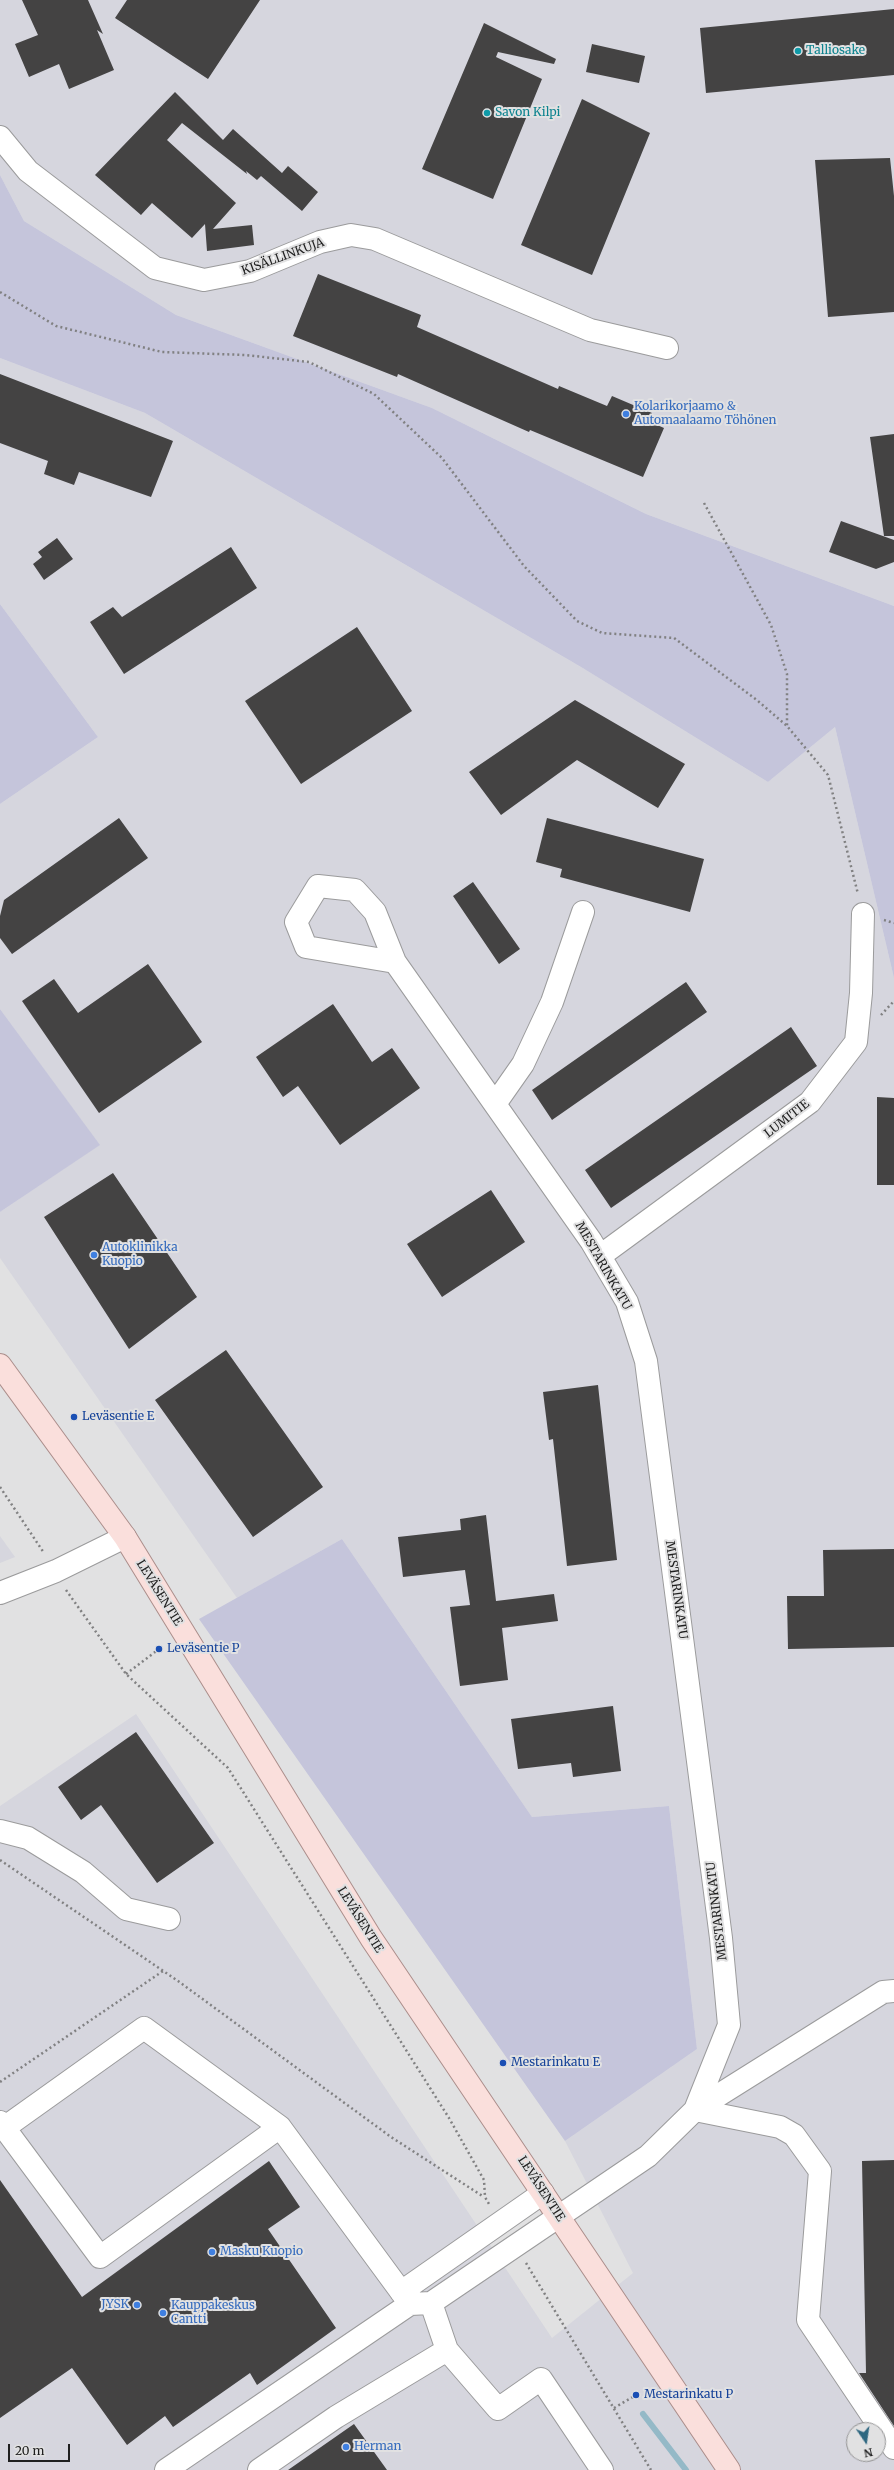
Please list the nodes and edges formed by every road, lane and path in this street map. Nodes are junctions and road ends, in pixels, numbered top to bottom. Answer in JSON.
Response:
{"nodes":[{"id":1,"x":0,"y":137,"type":"edge"},
{"id":2,"x":0,"y":292,"type":"edge"},
{"id":3,"x":667,"y":348,"type":"dead end"},
{"id":4,"x":704,"y":503,"type":"dead end"},
{"id":5,"x":788,"y":726,"type":"junction"},
{"id":6,"x":583,"y":912,"type":"dead end"},
{"id":7,"x":863,"y":914,"type":"joint"},
{"id":8,"x":395,"y":962,"type":"junction"},
{"id":9,"x":495,"y":1104,"type":"junction"},
{"id":10,"x":600,"y":1256,"type":"junction"},
{"id":11,"x":0,"y":1365,"type":"edge"},
{"id":12,"x":0,"y":1487,"type":"edge"},
{"id":13,"x":125,"y":1537,"type":"junction"},
{"id":14,"x":56,"y":1571,"type":"junction"},
{"id":15,"x":0,"y":1593,"type":"edge"},
{"id":16,"x":159,"y":1650,"type":"dead end"},
{"id":17,"x":126,"y":1674,"type":"junction"},
{"id":18,"x":0,"y":1831,"type":"edge"},
{"id":19,"x":0,"y":1860,"type":"edge"},
{"id":20,"x":170,"y":1918,"type":"dead end"},
{"id":21,"x":163,"y":1971,"type":"junction"},
{"id":22,"x":894,"y":1991,"type":"edge"},
{"id":23,"x":0,"y":2082,"type":"edge"},
{"id":24,"x":695,"y":2110,"type":"junction"},
{"id":25,"x":2,"y":2125,"type":"edge"},
{"id":26,"x":280,"y":2127,"type":"junction"},
{"id":27,"x":543,"y":2193,"type":"junction"},
{"id":28,"x":485,"y":2197,"type":"junction"},
{"id":29,"x":558,"y":2215,"type":"junction"},
{"id":30,"x":501,"y":2222,"type":"junction"},
{"id":31,"x":516,"y":2245,"type":"junction"},
{"id":32,"x":414,"y":2300,"type":"junction"},
{"id":33,"x":447,"y":2350,"type":"junction"},
{"id":34,"x":636,"y":2395,"type":"dead end"},
{"id":35,"x":614,"y":2408,"type":"junction"},
{"id":36,"x":894,"y":2448,"type":"edge"},
{"id":37,"x":166,"y":2470,"type":"edge"},
{"id":38,"x":259,"y":2470,"type":"edge"},
{"id":39,"x":602,"y":2470,"type":"edge"},
{"id":40,"x":651,"y":2470,"type":"edge"},
{"id":41,"x":729,"y":2470,"type":"edge"}],
"edges":[{"from":1,"to":3,"type":"street","name":"KISÄLLINKUJA"},
{"from":2,"to":5,"type":"path"},
{"from":4,"to":5,"type":"path"},
{"from":5,"to":7,"type":"path"},
{"from":6,"to":9,"type":"street"},
{"from":7,"to":10,"type":"street","name":"LUMITIE"},
{"from":8,"to":8,"type":"street","name":"MESTARINKATU"},
{"from":8,"to":9,"type":"street","name":"MESTARINKATU"},
{"from":9,"to":10,"type":"street","name":"MESTARINKATU"},
{"from":10,"to":24,"type":"street","name":"MESTARINKATU"},
{"from":11,"to":13,"type":"main road","name":"LEVÄSENTIE"},
{"from":12,"to":14,"type":"path"},
{"from":13,"to":14,"type":"street"},
{"from":13,"to":27,"type":"main road","name":"LEVÄSENTIE"},
{"from":14,"to":15,"type":"street"},
{"from":14,"to":17,"type":"path"},
{"from":16,"to":17,"type":"path"},
{"from":17,"to":28,"type":"path"},
{"from":18,"to":20,"type":"street"},
{"from":19,"to":21,"type":"path"},
{"from":21,"to":23,"type":"path"},
{"from":21,"to":28,"type":"path"},
{"from":22,"to":24,"type":"street"},
{"from":24,"to":29,"type":"street","name":"MESTARINKATU"},
{"from":24,"to":36,"type":"street"},
{"from":25,"to":26,"type":"street"},
{"from":25,"to":26,"type":"street"},
{"from":26,"to":32,"type":"street"},
{"from":27,"to":29,"type":"main road","name":"LEVÄSENTIE"},
{"from":27,"to":30,"type":"street"},
{"from":28,"to":30,"type":"path"},
{"from":29,"to":31,"type":"street","name":"MESTARINKATU"},
{"from":29,"to":41,"type":"main road","name":"LEVÄSENTIE"},
{"from":30,"to":32,"type":"street"},
{"from":31,"to":32,"type":"street","name":"MESTARINKATU"},
{"from":31,"to":35,"type":"path"},
{"from":32,"to":33,"type":"street"},
{"from":32,"to":37,"type":"street"},
{"from":33,"to":38,"type":"street"},
{"from":33,"to":39,"type":"street"},
{"from":34,"to":35,"type":"path"},
{"from":35,"to":40,"type":"path"}]}
